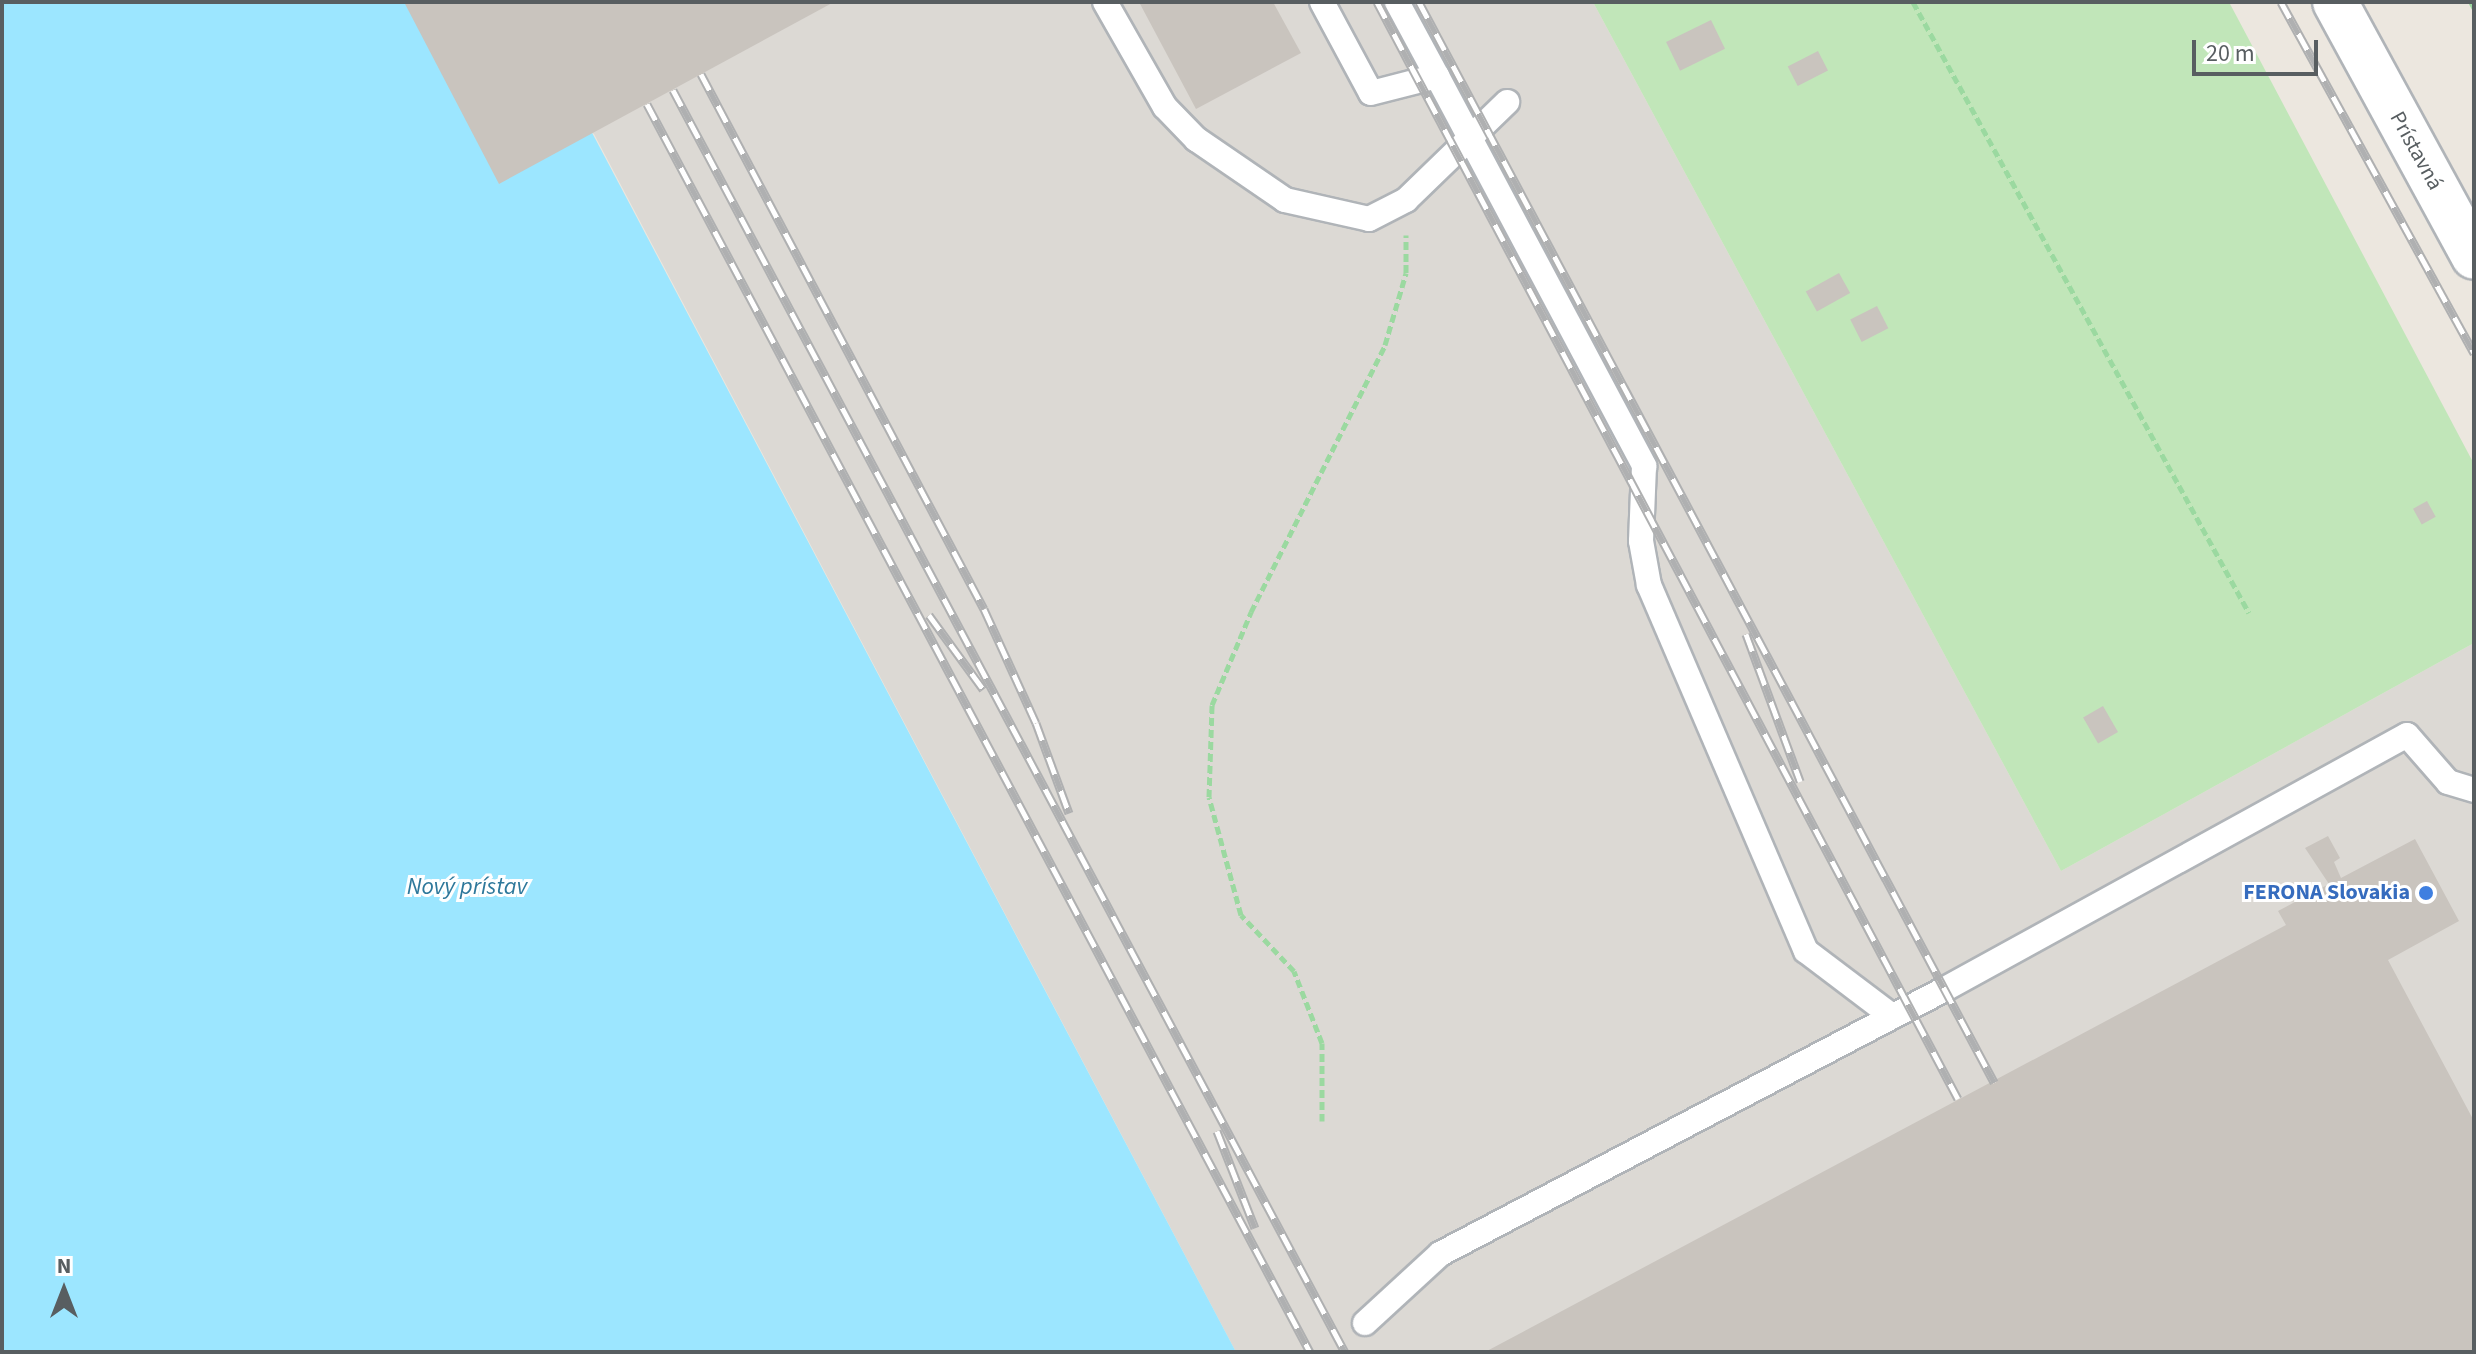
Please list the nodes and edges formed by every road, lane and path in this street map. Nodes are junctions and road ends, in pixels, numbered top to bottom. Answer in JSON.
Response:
{"nodes":[{"id":1,"x":1105,"y":2,"type":"edge"},
{"id":2,"x":1322,"y":2,"type":"edge"},
{"id":3,"x":1397,"y":2,"type":"edge"},
{"id":4,"x":1913,"y":2,"type":"edge"},
{"id":5,"x":2335,"y":2,"type":"edge"},
{"id":6,"x":2471,"y":2,"type":"edge"},
{"id":7,"x":2474,"y":8,"type":"edge"},
{"id":8,"x":1437,"y":76,"type":"junction"},
{"id":9,"x":1507,"y":102,"type":"dead end"},
{"id":10,"x":1471,"y":141,"type":"junction"},
{"id":11,"x":1406,"y":200,"type":"junction"},
{"id":12,"x":2474,"y":257,"type":"edge"},
{"id":13,"x":2249,"y":613,"type":"dead end"},
{"id":14,"x":2474,"y":790,"type":"edge"},
{"id":15,"x":1892,"y":1016,"type":"junction"},
{"id":16,"x":1322,"y":1121,"type":"dead end"},
{"id":17,"x":1365,"y":1323,"type":"dead end"}],
"edges":[{"from":1,"to":11,"type":"lane"},
{"from":2,"to":8,"type":"lane"},
{"from":3,"to":8,"type":"lane"},
{"from":4,"to":13,"type":"path"},
{"from":5,"to":12,"type":"street","name":"Prístavná"},
{"from":6,"to":7,"type":"path"},
{"from":8,"to":10,"type":"lane"},
{"from":9,"to":10,"type":"lane"},
{"from":10,"to":11,"type":"lane"},
{"from":10,"to":15,"type":"lane"},
{"from":11,"to":16,"type":"path"},
{"from":14,"to":15,"type":"lane"},
{"from":15,"to":17,"type":"lane"}]}
